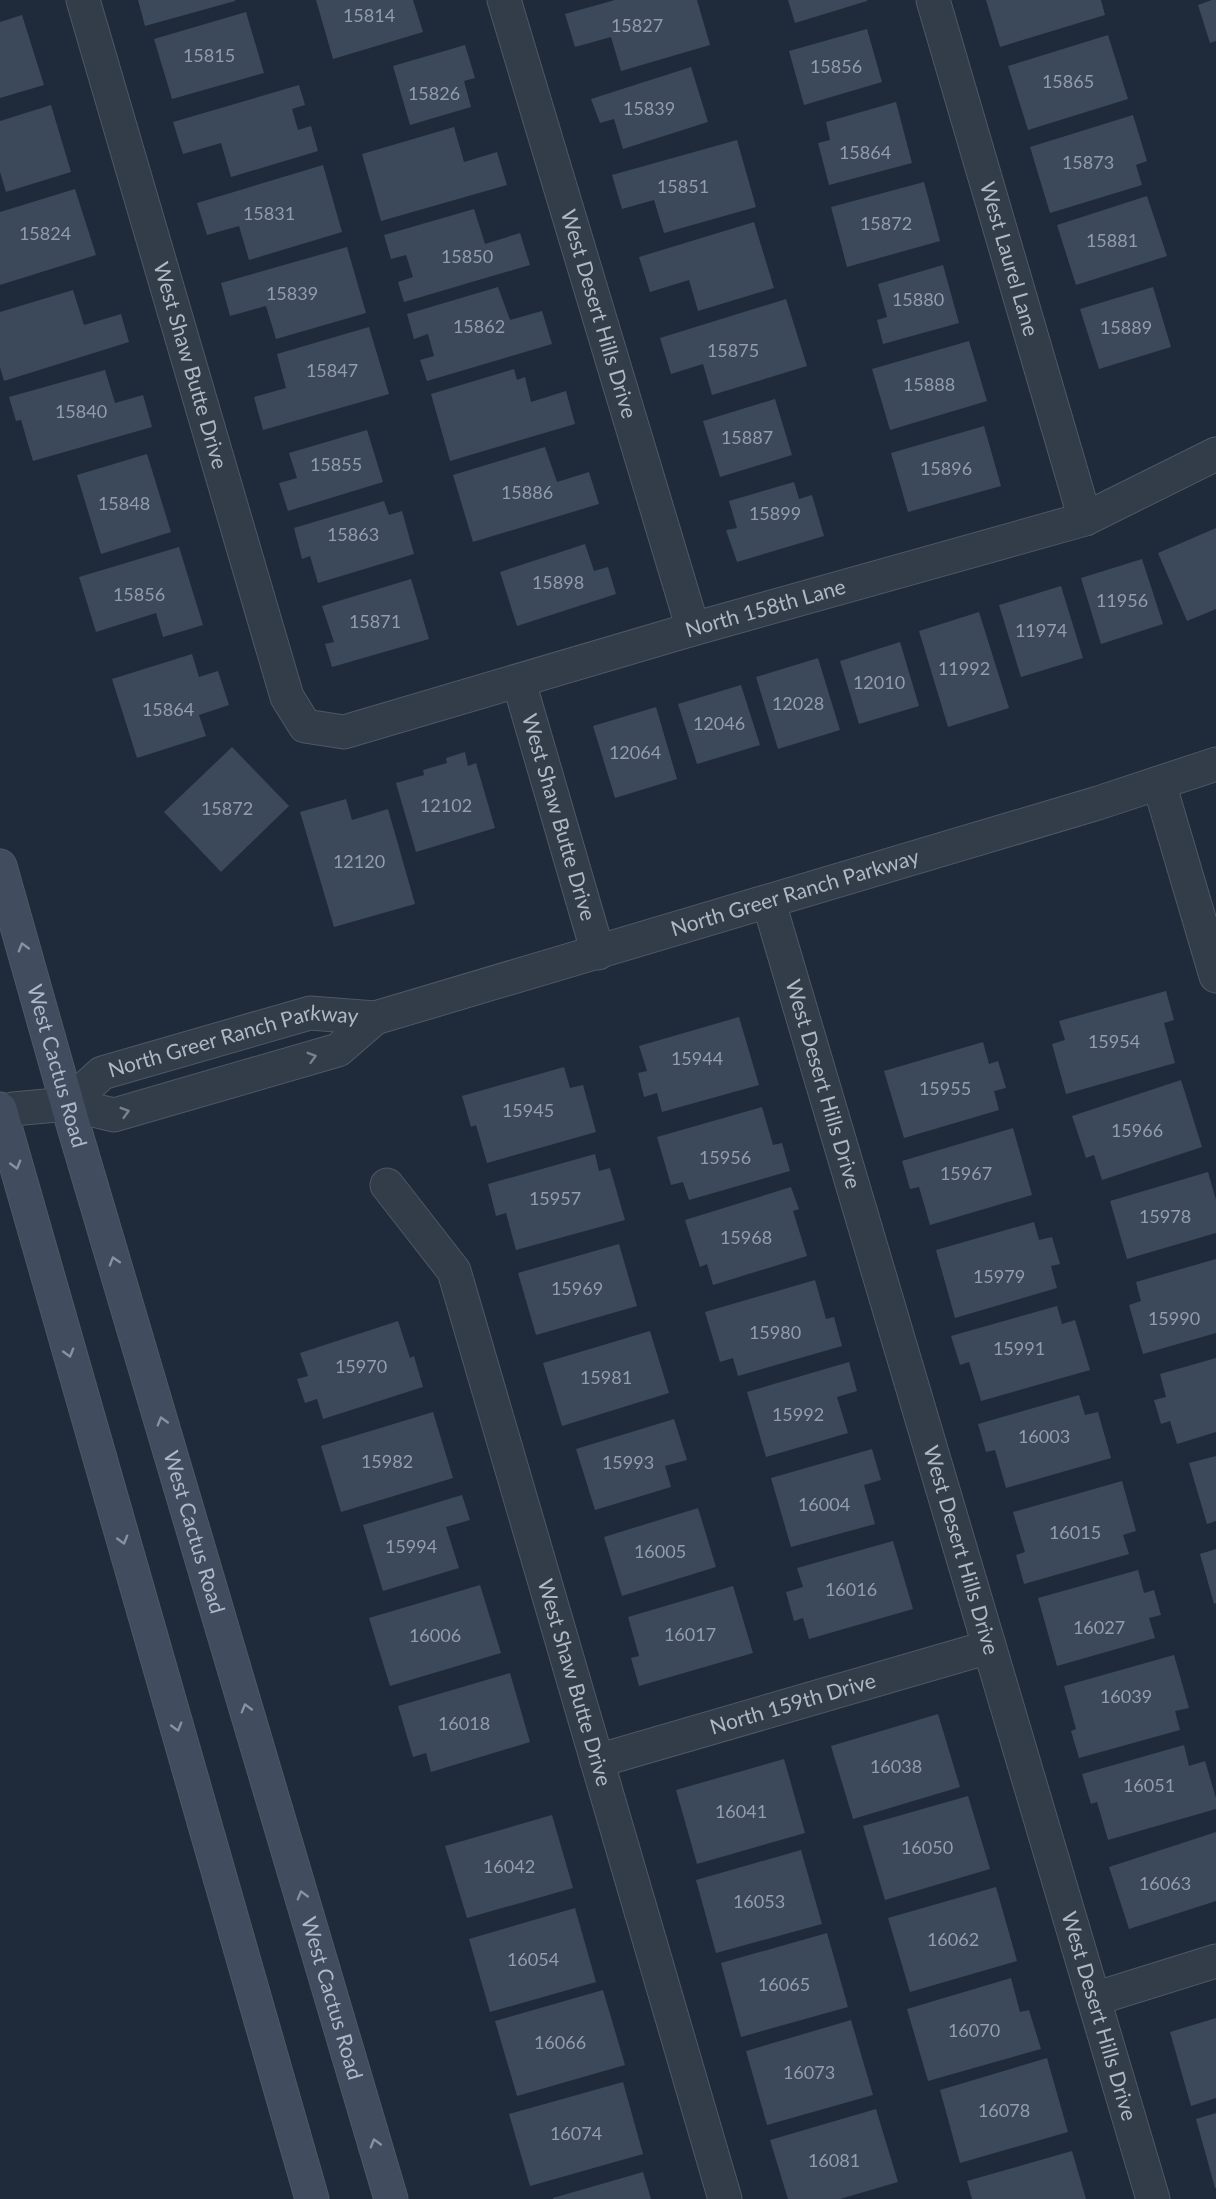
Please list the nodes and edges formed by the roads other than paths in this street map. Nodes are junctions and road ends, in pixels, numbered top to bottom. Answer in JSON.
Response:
{"nodes":[{"id":1,"x":83,"y":0,"type":"edge"},
{"id":2,"x":504,"y":0,"type":"edge"},
{"id":3,"x":933,"y":0,"type":"edge"},
{"id":4,"x":1216,"y":454,"type":"edge"},
{"id":5,"x":1085,"y":519,"type":"junction"},
{"id":6,"x":693,"y":629,"type":"junction"},
{"id":7,"x":519,"y":682,"type":"junction"},
{"id":8,"x":305,"y":726,"type":"joint"},
{"id":9,"x":1216,"y":764,"type":"edge"},
{"id":10,"x":1159,"y":783,"type":"junction"},
{"id":11,"x":0,"y":866,"type":"edge"},
{"id":12,"x":769,"y":903,"type":"junction"},
{"id":13,"x":598,"y":953,"type":"junction"},
{"id":14,"x":1216,"y":976,"type":"edge"},
{"id":15,"x":375,"y":1018,"type":"junction"},
{"id":16,"x":68,"y":1104,"type":"junction"},
{"id":17,"x":0,"y":1112,"type":"edge"},
{"id":18,"x":387,"y":1185,"type":"dead end"},
{"id":19,"x":989,"y":1647,"type":"junction"},
{"id":20,"x":597,"y":1761,"type":"junction"},
{"id":21,"x":1216,"y":1961,"type":"edge"},
{"id":22,"x":1094,"y":1999,"type":"junction"},
{"id":23,"x":312,"y":2199,"type":"edge"},
{"id":24,"x":391,"y":2199,"type":"edge"},
{"id":25,"x":725,"y":2199,"type":"edge"},
{"id":26,"x":1153,"y":2199,"type":"edge"}],
"edges":[{"from":1,"to":8,"type":"street","name":"West Shaw Butte Drive"},
{"from":2,"to":6,"type":"street","name":"West Desert Hills Drive"},
{"from":3,"to":5,"type":"street","name":"West Laurel Lane"},
{"from":4,"to":5,"type":"street","name":"North 158th Lane"},
{"from":5,"to":6,"type":"street","name":"North 158th Lane"},
{"from":6,"to":7,"type":"street","name":"North 158th Lane"},
{"from":7,"to":8,"type":"street","name":"North 158th Lane"},
{"from":7,"to":13,"type":"street","name":"West Shaw Butte Drive"},
{"from":9,"to":10,"type":"street","name":"North Greer Ranch Parkway"},
{"from":10,"to":12,"type":"street","name":"North Greer Ranch Parkway"},
{"from":10,"to":14,"type":"street"},
{"from":16,"to":11,"type":"main road","name":"West Cactus Road","one_way":true},
{"from":12,"to":13,"type":"street","name":"North Greer Ranch Parkway"},
{"from":12,"to":19,"type":"street","name":"West Desert Hills Drive"},
{"from":13,"to":15,"type":"street","name":"North Greer Ranch Parkway"},
{"from":15,"to":16,"type":"street","name":"North Greer Ranch Parkway"},
{"from":16,"to":15,"type":"street","name":"North Greer Ranch Parkway","one_way":true},
{"from":16,"to":17,"type":"street","name":"North Greer Ranch Parkway"},
{"from":24,"to":16,"type":"main road","name":"West Cactus Road","one_way":true},
{"from":17,"to":23,"type":"main road","one_way":true},
{"from":18,"to":20,"type":"street","name":"West Shaw Butte Drive"},
{"from":19,"to":20,"type":"street","name":"North 159th Drive"},
{"from":19,"to":22,"type":"street","name":"West Desert Hills Drive"},
{"from":20,"to":25,"type":"street","name":"West Shaw Butte Drive"},
{"from":21,"to":22,"type":"street"},
{"from":22,"to":26,"type":"street","name":"West Desert Hills Drive"}]}
